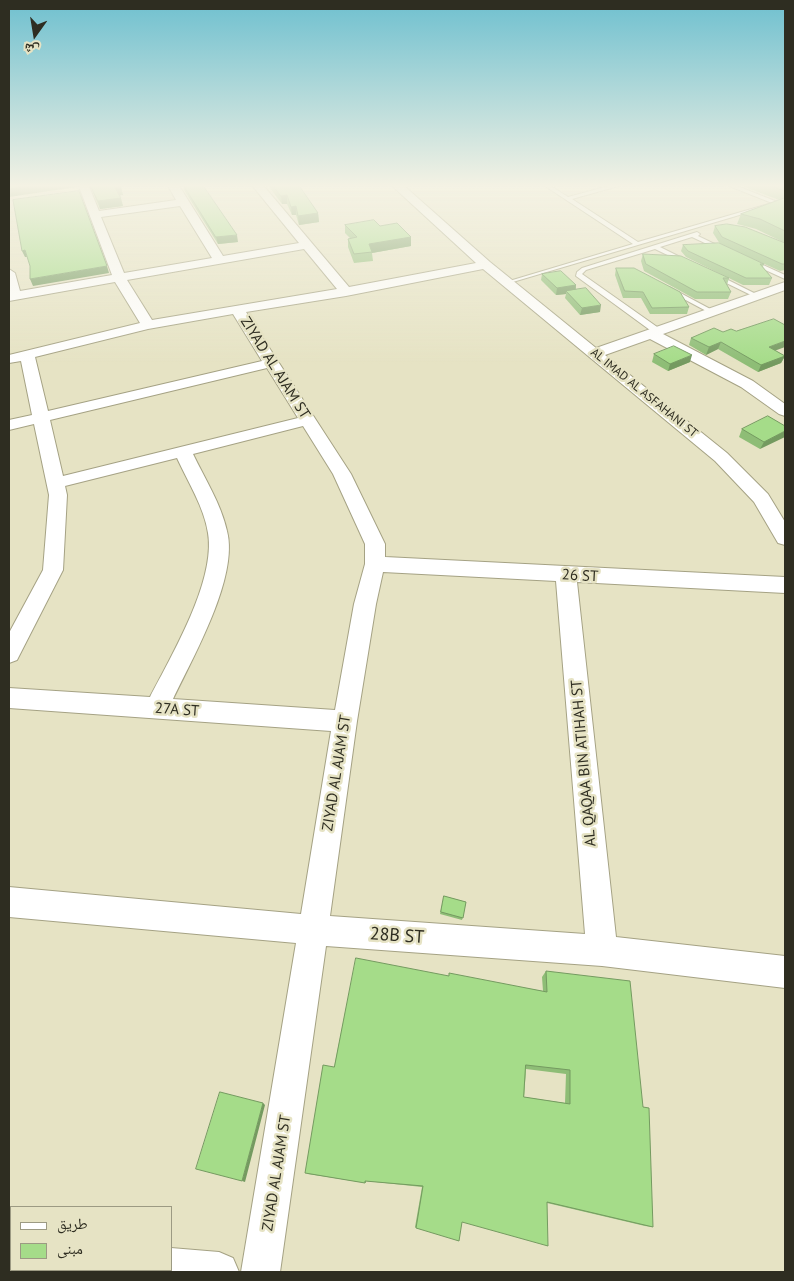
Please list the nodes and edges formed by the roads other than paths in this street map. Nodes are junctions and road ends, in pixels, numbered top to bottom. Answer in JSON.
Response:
{"nodes":[{"id":1,"x":106,"y":244,"type":"edge"},
{"id":2,"x":209,"y":244,"type":"edge"},
{"id":3,"x":462,"y":244,"type":"edge"},
{"id":4,"x":637,"y":244,"type":"edge"},
{"id":5,"x":666,"y":244,"type":"edge"},
{"id":6,"x":710,"y":244,"type":"edge"},
{"id":7,"x":307,"y":245,"type":"joint"},
{"id":8,"x":655,"y":247,"type":"junction"},
{"id":9,"x":734,"y":254,"type":"edge"},
{"id":10,"x":743,"y":258,"type":"edge"},
{"id":11,"x":219,"y":260,"type":"junction"},
{"id":12,"x":614,"y":260,"type":"junction"},
{"id":13,"x":689,"y":263,"type":"edge"},
{"id":14,"x":622,"y":264,"type":"dead end"},
{"id":15,"x":486,"y":265,"type":"junction"},
{"id":16,"x":706,"y":272,"type":"edge"},
{"id":17,"x":9,"y":273,"type":"edge"},
{"id":18,"x":785,"y":277,"type":"edge"},
{"id":19,"x":119,"y":278,"type":"junction"},
{"id":20,"x":508,"y":283,"type":"junction"},
{"id":21,"x":663,"y":286,"type":"edge"},
{"id":22,"x":785,"y":286,"type":"edge"},
{"id":23,"x":346,"y":292,"type":"junction"},
{"id":24,"x":757,"y":296,"type":"junction"},
{"id":25,"x":12,"y":297,"type":"edge"},
{"id":26,"x":237,"y":308,"type":"junction"},
{"id":27,"x":712,"y":312,"type":"junction"},
{"id":28,"x":148,"y":326,"type":"junction"},
{"id":29,"x":654,"y":332,"type":"junction"},
{"id":30,"x":595,"y":353,"type":"junction"},
{"id":31,"x":18,"y":357,"type":"edge"},
{"id":32,"x":271,"y":364,"type":"junction"},
{"id":33,"x":785,"y":411,"type":"edge"},
{"id":34,"x":41,"y":418,"type":"junction"},
{"id":35,"x":308,"y":420,"type":"junction"},
{"id":36,"x":9,"y":424,"type":"edge"},
{"id":37,"x":183,"y":451,"type":"junction"},
{"id":38,"x":56,"y":483,"type":"junction"},
{"id":39,"x":785,"y":538,"type":"edge"},
{"id":40,"x":375,"y":564,"type":"junction"},
{"id":41,"x":566,"y":575,"type":"junction"},
{"id":42,"x":785,"y":585,"type":"edge"},
{"id":43,"x":9,"y":654,"type":"edge"},
{"id":44,"x":9,"y":698,"type":"edge"},
{"id":45,"x":157,"y":708,"type":"junction"},
{"id":46,"x":345,"y":721,"type":"junction"},
{"id":47,"x":9,"y":902,"type":"edge"},
{"id":48,"x":314,"y":930,"type":"junction"},
{"id":49,"x":602,"y":951,"type":"junction"},
{"id":50,"x":785,"y":972,"type":"edge"},
{"id":51,"x":172,"y":1267,"type":"edge"},
{"id":52,"x":219,"y":1272,"type":"edge"},
{"id":53,"x":262,"y":1272,"type":"edge"}],
"edges":[{"from":1,"to":19,"type":"street"},
{"from":2,"to":11,"type":"street"},
{"from":3,"to":15,"type":"street","name":"AL IMAD AL ASFAHANI ST"},
{"from":4,"to":20,"type":"lane"},
{"from":5,"to":8,"type":"lane"},
{"from":6,"to":9,"type":"lane"},
{"from":7,"to":11,"type":"street"},
{"from":7,"to":23,"type":"street"},
{"from":8,"to":12,"type":"lane"},
{"from":8,"to":13,"type":"lane"},
{"from":10,"to":18,"type":"lane"},
{"from":11,"to":19,"type":"street"},
{"from":12,"to":14,"type":"lane"},
{"from":12,"to":29,"type":"lane"},
{"from":15,"to":20,"type":"street","name":"AL IMAD AL ASFAHANI ST"},
{"from":15,"to":23,"type":"street"},
{"from":16,"to":24,"type":"lane"},
{"from":17,"to":25,"type":"street"},
{"from":19,"to":25,"type":"street"},
{"from":19,"to":28,"type":"street"},
{"from":20,"to":30,"type":"street","name":"AL IMAD AL ASFAHANI ST"},
{"from":21,"to":27,"type":"lane"},
{"from":22,"to":24,"type":"street"},
{"from":23,"to":26,"type":"street"},
{"from":24,"to":27,"type":"street"},
{"from":26,"to":28,"type":"street"},
{"from":26,"to":32,"type":"street","name":"ZIYAD AL AJAM ST"},
{"from":27,"to":29,"type":"street"},
{"from":28,"to":31,"type":"street"},
{"from":29,"to":30,"type":"street"},
{"from":29,"to":33,"type":"street"},
{"from":30,"to":39,"type":"street","name":"AL IMAD AL ASFAHANI ST"},
{"from":31,"to":34,"type":"street"},
{"from":32,"to":34,"type":"street"},
{"from":32,"to":35,"type":"street","name":"ZIYAD AL AJAM ST"},
{"from":34,"to":36,"type":"street"},
{"from":34,"to":38,"type":"street"},
{"from":35,"to":37,"type":"street"},
{"from":35,"to":40,"type":"street","name":"ZIYAD AL AJAM ST"},
{"from":37,"to":38,"type":"street"},
{"from":37,"to":45,"type":"street"},
{"from":38,"to":43,"type":"street"},
{"from":40,"to":41,"type":"street","name":"26 ST"},
{"from":40,"to":46,"type":"street","name":"ZIYAD AL AJAM ST"},
{"from":41,"to":42,"type":"street","name":"26 ST"},
{"from":41,"to":49,"type":"street","name":"AL QAQAA BIN ATIHAH ST"},
{"from":44,"to":45,"type":"street","name":"27A ST"},
{"from":45,"to":46,"type":"street","name":"27A ST"},
{"from":46,"to":48,"type":"street","name":"ZIYAD AL AJAM ST"},
{"from":47,"to":48,"type":"street","name":"28B ST"},
{"from":48,"to":49,"type":"street","name":"28B ST"},
{"from":48,"to":53,"type":"street","name":"ZIYAD AL AJAM ST"},
{"from":49,"to":50,"type":"street","name":"28B ST"},
{"from":51,"to":52,"type":"street"}]}
